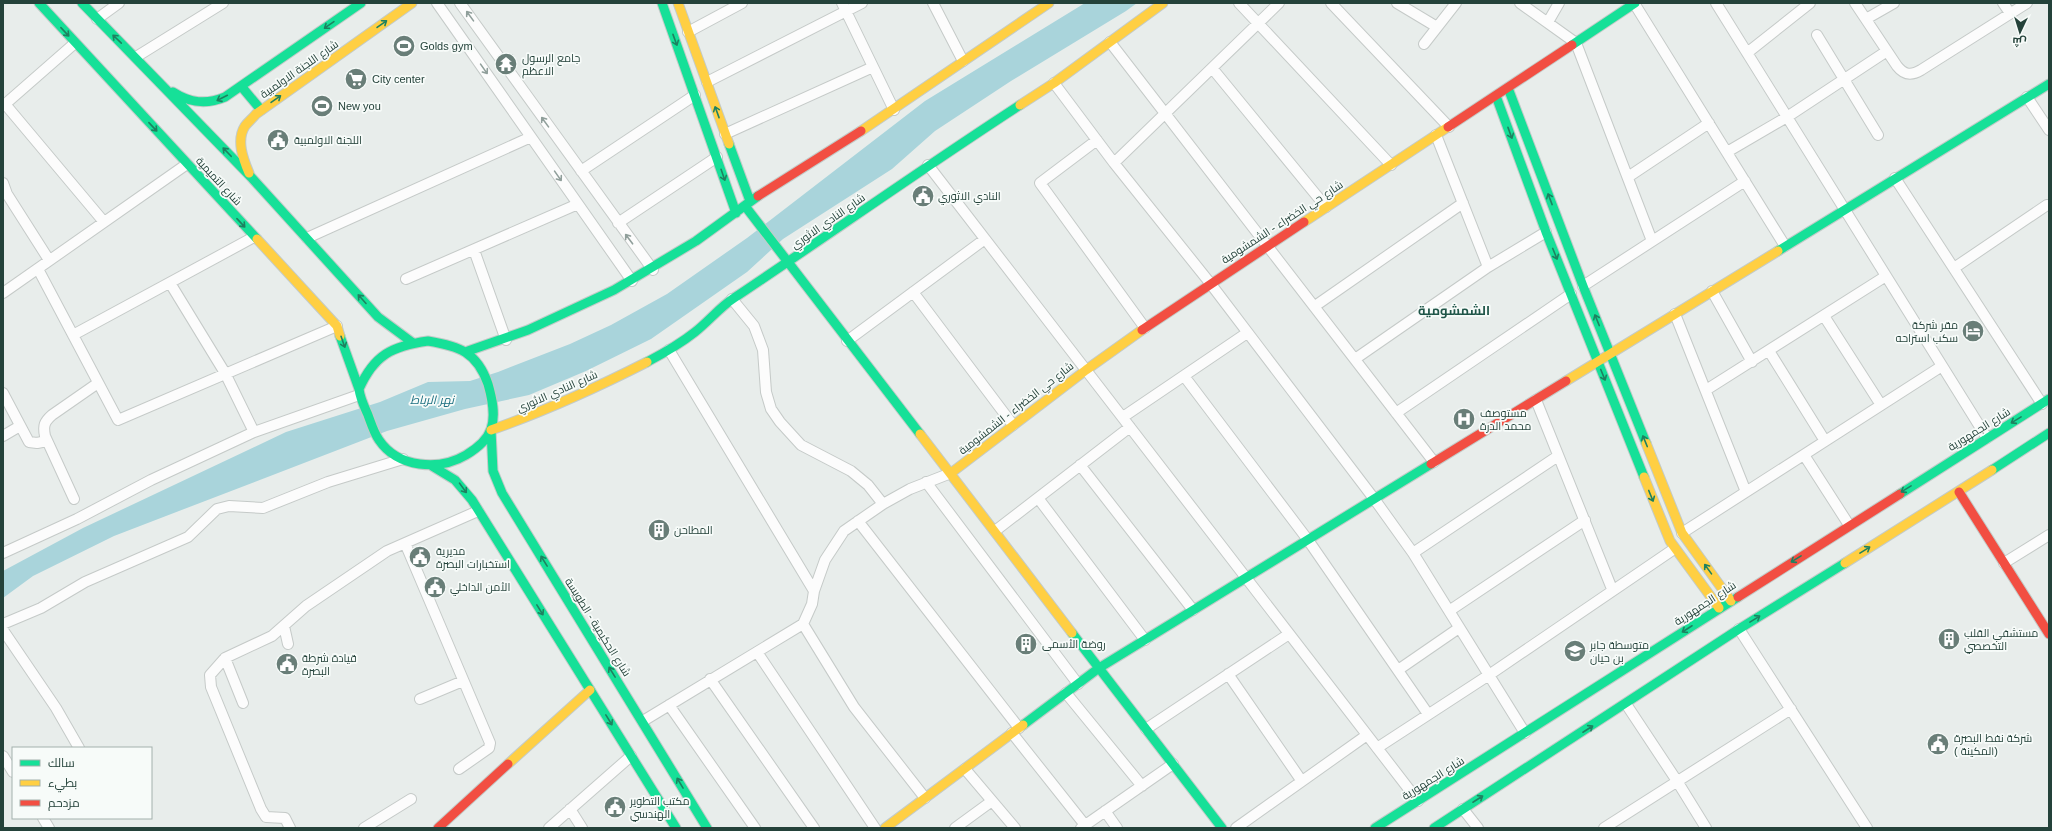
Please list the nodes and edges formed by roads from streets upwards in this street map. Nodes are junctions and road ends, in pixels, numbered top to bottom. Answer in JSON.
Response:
{"nodes":[{"id":1,"x":38,"y":3,"type":"edge"},
{"id":2,"x":82,"y":3,"type":"edge"},
{"id":3,"x":119,"y":3,"type":"edge"},
{"id":4,"x":223,"y":3,"type":"edge"},
{"id":5,"x":361,"y":3,"type":"edge"},
{"id":6,"x":412,"y":3,"type":"edge"},
{"id":7,"x":437,"y":3,"type":"edge"},
{"id":8,"x":460,"y":3,"type":"edge"},
{"id":9,"x":662,"y":3,"type":"edge"},
{"id":10,"x":678,"y":3,"type":"edge"},
{"id":11,"x":742,"y":3,"type":"edge"},
{"id":12,"x":862,"y":3,"type":"edge"},
{"id":13,"x":933,"y":3,"type":"edge"},
{"id":14,"x":1049,"y":3,"type":"edge"},
{"id":15,"x":1163,"y":3,"type":"edge"},
{"id":16,"x":1239,"y":3,"type":"edge"},
{"id":17,"x":1279,"y":3,"type":"edge"},
{"id":18,"x":1331,"y":3,"type":"edge"},
{"id":19,"x":1397,"y":3,"type":"edge"},
{"id":20,"x":1456,"y":3,"type":"edge"},
{"id":21,"x":1520,"y":3,"type":"edge"},
{"id":22,"x":1559,"y":3,"type":"edge"},
{"id":23,"x":1635,"y":3,"type":"edge"},
{"id":24,"x":1716,"y":3,"type":"edge"},
{"id":25,"x":1810,"y":3,"type":"edge"},
{"id":26,"x":1855,"y":3,"type":"edge"},
{"id":27,"x":1894,"y":3,"type":"edge"},
{"id":28,"x":2003,"y":3,"type":"edge"},
{"id":29,"x":2027,"y":3,"type":"edge"},
{"id":30,"x":844,"y":7,"type":"edge"},
{"id":31,"x":2010,"y":13,"type":"junction"},
{"id":32,"x":97,"y":19,"type":"junction"},
{"id":33,"x":1866,"y":19,"type":"junction"},
{"id":34,"x":1548,"y":22,"type":"junction"},
{"id":35,"x":1258,"y":23,"type":"junction"},
{"id":36,"x":1437,"y":27,"type":"junction"},
{"id":37,"x":688,"y":32,"type":"junction"},
{"id":38,"x":1817,"y":35,"type":"dead end"},
{"id":39,"x":75,"y":42,"type":"junction"},
{"id":40,"x":1110,"y":42,"type":"junction"},
{"id":41,"x":1576,"y":43,"type":"junction"},
{"id":42,"x":1424,"y":44,"type":"dead end"},
{"id":43,"x":1887,"y":52,"type":"junction"},
{"id":44,"x":1747,"y":53,"type":"junction"},
{"id":45,"x":136,"y":57,"type":"junction"},
{"id":46,"x":963,"y":61,"type":"junction"},
{"id":47,"x":873,"y":67,"type":"junction"},
{"id":48,"x":1212,"y":68,"type":"junction"},
{"id":49,"x":1844,"y":79,"type":"junction"},
{"id":50,"x":157,"y":80,"type":"junction"},
{"id":51,"x":706,"y":82,"type":"junction"},
{"id":52,"x":1054,"y":83,"type":"junction"},
{"id":53,"x":2049,"y":84,"type":"edge"},
{"id":54,"x":241,"y":86,"type":"junction"},
{"id":55,"x":1508,"y":88,"type":"junction"},
{"id":56,"x":695,"y":95,"type":"junction"},
{"id":57,"x":1496,"y":96,"type":"junction"},
{"id":58,"x":2027,"y":97,"type":"junction"},
{"id":59,"x":4,"y":105,"type":"edge"},
{"id":60,"x":261,"y":110,"type":"junction"},
{"id":61,"x":894,"y":110,"type":"junction"},
{"id":62,"x":1166,"y":113,"type":"junction"},
{"id":63,"x":1787,"y":117,"type":"junction"},
{"id":64,"x":1710,"y":123,"type":"junction"},
{"id":65,"x":1449,"y":127,"type":"junction"},
{"id":66,"x":2049,"y":130,"type":"edge"},
{"id":67,"x":725,"y":134,"type":"junction"},
{"id":68,"x":1436,"y":135,"type":"junction"},
{"id":69,"x":1878,"y":135,"type":"dead end"},
{"id":70,"x":531,"y":137,"type":"junction"},
{"id":71,"x":1097,"y":140,"type":"junction"},
{"id":72,"x":1727,"y":152,"type":"junction"},
{"id":73,"x":717,"y":157,"type":"junction"},
{"id":74,"x":1114,"y":163,"type":"junction"},
{"id":75,"x":188,"y":164,"type":"junction"},
{"id":76,"x":928,"y":165,"type":"junction"},
{"id":77,"x":1391,"y":165,"type":"junction"},
{"id":78,"x":581,"y":171,"type":"junction"},
{"id":79,"x":251,"y":177,"type":"junction"},
{"id":80,"x":1628,"y":177,"type":"junction"},
{"id":81,"x":1896,"y":178,"type":"junction"},
{"id":82,"x":1745,"y":181,"type":"junction"},
{"id":83,"x":3,"y":183,"type":"edge"},
{"id":84,"x":5,"y":195,"type":"edge"},
{"id":85,"x":578,"y":204,"type":"junction"},
{"id":86,"x":747,"y":204,"type":"junction"},
{"id":87,"x":1463,"y":204,"type":"junction"},
{"id":88,"x":2047,"y":205,"type":"dead end"},
{"id":89,"x":1326,"y":207,"type":"junction"},
{"id":90,"x":1844,"y":210,"type":"junction"},
{"id":91,"x":736,"y":213,"type":"junction"},
{"id":92,"x":104,"y":222,"type":"junction"},
{"id":93,"x":618,"y":223,"type":"junction"},
{"id":94,"x":1546,"y":232,"type":"junction"},
{"id":95,"x":254,"y":237,"type":"junction"},
{"id":96,"x":307,"y":238,"type":"junction"},
{"id":97,"x":985,"y":239,"type":"junction"},
{"id":98,"x":1652,"y":241,"type":"junction"},
{"id":99,"x":1268,"y":245,"type":"junction"},
{"id":100,"x":1785,"y":246,"type":"junction"},
{"id":101,"x":474,"y":250,"type":"junction"},
{"id":102,"x":49,"y":260,"type":"junction"},
{"id":103,"x":786,"y":263,"type":"junction"},
{"id":104,"x":1488,"y":267,"type":"junction"},
{"id":105,"x":1954,"y":268,"type":"junction"},
{"id":106,"x":38,"y":269,"type":"junction"},
{"id":107,"x":653,"y":270,"type":"junction"},
{"id":108,"x":1886,"y":276,"type":"junction"},
{"id":109,"x":406,"y":279,"type":"dead end"},
{"id":110,"x":632,"y":281,"type":"junction"},
{"id":111,"x":1210,"y":283,"type":"junction"},
{"id":112,"x":170,"y":284,"type":"junction"},
{"id":113,"x":1583,"y":286,"type":"junction"},
{"id":114,"x":1712,"y":291,"type":"junction"},
{"id":115,"x":913,"y":292,"type":"junction"},
{"id":116,"x":3,"y":293,"type":"edge"},
{"id":117,"x":1571,"y":294,"type":"junction"},
{"id":118,"x":732,"y":299,"type":"junction"},
{"id":119,"x":1315,"y":306,"type":"junction"},
{"id":120,"x":1675,"y":314,"type":"junction"},
{"id":121,"x":1824,"y":316,"type":"junction"},
{"id":122,"x":337,"y":326,"type":"junction"},
{"id":123,"x":1145,"y":328,"type":"junction"},
{"id":124,"x":1247,"y":332,"type":"junction"},
{"id":125,"x":73,"y":335,"type":"junction"},
{"id":126,"x":506,"y":340,"type":"junction"},
{"id":127,"x":847,"y":341,"type":"junction"},
{"id":128,"x":413,"y":343,"type":"junction"},
{"id":129,"x":669,"y":350,"type":"junction"},
{"id":130,"x":468,"y":351,"type":"junction"},
{"id":131,"x":1769,"y":351,"type":"junction"},
{"id":132,"x":1610,"y":354,"type":"junction"},
{"id":133,"x":1355,"y":359,"type":"junction"},
{"id":134,"x":1598,"y":361,"type":"junction"},
{"id":135,"x":1752,"y":362,"type":"junction"},
{"id":136,"x":1942,"y":366,"type":"junction"},
{"id":137,"x":1086,"y":370,"type":"junction"},
{"id":138,"x":225,"y":373,"type":"junction"},
{"id":139,"x":1184,"y":376,"type":"junction"},
{"id":140,"x":98,"y":383,"type":"junction"},
{"id":141,"x":1706,"y":390,"type":"junction"},
{"id":142,"x":3,"y":393,"type":"edge"},
{"id":143,"x":360,"y":396,"type":"junction"},
{"id":144,"x":1536,"y":400,"type":"junction"},
{"id":145,"x":2045,"y":401,"type":"edge"},
{"id":146,"x":1881,"y":405,"type":"junction"},
{"id":147,"x":1396,"y":413,"type":"junction"},
{"id":148,"x":1122,"y":417,"type":"junction"},
{"id":149,"x":1013,"y":425,"type":"junction"},
{"id":150,"x":20,"y":426,"type":"junction"},
{"id":151,"x":1130,"y":426,"type":"junction"},
{"id":152,"x":491,"y":430,"type":"junction"},
{"id":153,"x":254,"y":432,"type":"junction"},
{"id":154,"x":2049,"y":432,"type":"edge"},
{"id":155,"x":3,"y":436,"type":"edge"},
{"id":156,"x":1987,"y":438,"type":"junction"},
{"id":157,"x":47,"y":441,"type":"junction"},
{"id":158,"x":1825,"y":441,"type":"junction"},
{"id":159,"x":1804,"y":455,"type":"junction"},
{"id":160,"x":1558,"y":456,"type":"junction"},
{"id":161,"x":403,"y":459,"type":"junction"},
{"id":162,"x":1434,"y":462,"type":"junction"},
{"id":163,"x":1080,"y":465,"type":"junction"},
{"id":164,"x":432,"y":466,"type":"junction"},
{"id":165,"x":951,"y":474,"type":"junction"},
{"id":166,"x":926,"y":482,"type":"junction"},
{"id":167,"x":1746,"y":492,"type":"junction"},
{"id":168,"x":1960,"y":492,"type":"junction"},
{"id":169,"x":1038,"y":498,"type":"junction"},
{"id":170,"x":74,"y":499,"type":"dead end"},
{"id":171,"x":1375,"y":500,"type":"junction"},
{"id":172,"x":883,"y":504,"type":"junction"},
{"id":173,"x":478,"y":511,"type":"junction"},
{"id":174,"x":1584,"y":520,"type":"junction"},
{"id":175,"x":858,"y":521,"type":"junction"},
{"id":176,"x":1849,"y":525,"type":"junction"},
{"id":177,"x":995,"y":531,"type":"junction"},
{"id":178,"x":1682,"y":533,"type":"junction"},
{"id":179,"x":2049,"y":535,"type":"edge"},
{"id":180,"x":1308,"y":540,"type":"junction"},
{"id":181,"x":405,"y":543,"type":"junction"},
{"id":182,"x":1674,"y":549,"type":"junction"},
{"id":183,"x":3,"y":553,"type":"edge"},
{"id":184,"x":1413,"y":553,"type":"junction"},
{"id":185,"x":2004,"y":563,"type":"junction"},
{"id":186,"x":1246,"y":578,"type":"junction"},
{"id":187,"x":1612,"y":589,"type":"junction"},
{"id":188,"x":814,"y":591,"type":"junction"},
{"id":189,"x":1731,"y":601,"type":"junction"},
{"id":190,"x":1720,"y":608,"type":"junction"},
{"id":191,"x":1193,"y":610,"type":"junction"},
{"id":192,"x":1449,"y":611,"type":"junction"},
{"id":193,"x":3,"y":624,"type":"edge"},
{"id":194,"x":803,"y":624,"type":"junction"},
{"id":195,"x":284,"y":626,"type":"junction"},
{"id":196,"x":1459,"y":628,"type":"junction"},
{"id":197,"x":3,"y":630,"type":"edge"},
{"id":198,"x":1739,"y":630,"type":"junction"},
{"id":199,"x":1289,"y":634,"type":"junction"},
{"id":200,"x":2049,"y":634,"type":"edge"},
{"id":201,"x":1146,"y":640,"type":"junction"},
{"id":202,"x":288,"y":644,"type":"dead end"},
{"id":203,"x":757,"y":652,"type":"junction"},
{"id":204,"x":225,"y":658,"type":"junction"},
{"id":205,"x":1100,"y":668,"type":"junction"},
{"id":206,"x":1398,"y":670,"type":"junction"},
{"id":207,"x":1228,"y":674,"type":"junction"},
{"id":208,"x":1489,"y":675,"type":"junction"},
{"id":209,"x":710,"y":679,"type":"junction"},
{"id":210,"x":463,"y":681,"type":"junction"},
{"id":211,"x":1078,"y":684,"type":"junction"},
{"id":212,"x":590,"y":690,"type":"junction"},
{"id":213,"x":1066,"y":693,"type":"junction"},
{"id":214,"x":420,"y":698,"type":"dead end"},
{"id":215,"x":243,"y":703,"type":"dead end"},
{"id":216,"x":1626,"y":704,"type":"junction"},
{"id":217,"x":669,"y":705,"type":"junction"},
{"id":218,"x":1790,"y":709,"type":"junction"},
{"id":219,"x":1428,"y":714,"type":"junction"},
{"id":220,"x":642,"y":722,"type":"junction"},
{"id":221,"x":1146,"y":729,"type":"junction"},
{"id":222,"x":1016,"y":731,"type":"junction"},
{"id":223,"x":1526,"y":733,"type":"junction"},
{"id":224,"x":1367,"y":735,"type":"junction"},
{"id":225,"x":78,"y":747,"type":"edge"},
{"id":226,"x":1377,"y":748,"type":"junction"},
{"id":227,"x":3,"y":756,"type":"edge"},
{"id":228,"x":631,"y":756,"type":"junction"},
{"id":229,"x":1173,"y":764,"type":"junction"},
{"id":230,"x":459,"y":769,"type":"dead end"},
{"id":231,"x":965,"y":769,"type":"junction"},
{"id":232,"x":12,"y":770,"type":"edge"},
{"id":233,"x":1301,"y":780,"type":"junction"},
{"id":234,"x":1678,"y":781,"type":"junction"},
{"id":235,"x":1142,"y":786,"type":"junction"},
{"id":236,"x":925,"y":798,"type":"junction"},
{"id":237,"x":411,"y":799,"type":"dead end"},
{"id":238,"x":992,"y":801,"type":"junction"},
{"id":239,"x":1418,"y":801,"type":"junction"},
{"id":240,"x":570,"y":809,"type":"junction"},
{"id":241,"x":1464,"y":809,"type":"junction"},
{"id":242,"x":1105,"y":811,"type":"junction"},
{"id":243,"x":701,"y":818,"type":"junction"},
{"id":244,"x":1083,"y":826,"type":"edge"},
{"id":245,"x":290,"y":828,"type":"edge"},
{"id":246,"x":364,"y":828,"type":"edge"},
{"id":247,"x":438,"y":828,"type":"edge"},
{"id":248,"x":549,"y":828,"type":"edge"},
{"id":249,"x":582,"y":828,"type":"edge"},
{"id":250,"x":676,"y":828,"type":"edge"},
{"id":251,"x":695,"y":828,"type":"edge"},
{"id":252,"x":708,"y":828,"type":"edge"},
{"id":253,"x":755,"y":828,"type":"edge"},
{"id":254,"x":814,"y":828,"type":"edge"},
{"id":255,"x":875,"y":828,"type":"edge"},
{"id":256,"x":886,"y":828,"type":"edge"},
{"id":257,"x":955,"y":828,"type":"edge"},
{"id":258,"x":1015,"y":828,"type":"edge"},
{"id":259,"x":1117,"y":828,"type":"edge"},
{"id":260,"x":1222,"y":828,"type":"edge"},
{"id":261,"x":1236,"y":828,"type":"edge"},
{"id":262,"x":1375,"y":828,"type":"edge"},
{"id":263,"x":1434,"y":828,"type":"edge"},
{"id":264,"x":1478,"y":828,"type":"edge"},
{"id":265,"x":1604,"y":828,"type":"edge"},
{"id":266,"x":1706,"y":828,"type":"edge"},
{"id":267,"x":1867,"y":828,"type":"edge"}],
"edges":[{"from":1,"to":39,"type":"street","name":"شارع التميمية","one_way":true},
{"from":2,"to":32,"type":"street"},
{"from":3,"to":32,"type":"street"},
{"from":4,"to":45,"type":"street"},
{"from":5,"to":54,"type":"street","name":"شارع اللجنة الاولمبية","one_way":true},
{"from":60,"to":6,"type":"street","name":"شارع اللجنة الاولمبية","one_way":true},
{"from":7,"to":70,"type":"street","one_way":true},
{"from":78,"to":8,"type":"street","one_way":true},
{"from":9,"to":56,"type":"street","one_way":true},
{"from":10,"to":37,"type":"street"},
{"from":11,"to":37,"type":"street"},
{"from":12,"to":30,"type":"street"},
{"from":13,"to":46,"type":"street"},
{"from":14,"to":46,"type":"street"},
{"from":15,"to":40,"type":"street","name":"شارع النادي الاثوري"},
{"from":16,"to":35,"type":"street"},
{"from":17,"to":35,"type":"street"},
{"from":18,"to":65,"type":"street"},
{"from":19,"to":36,"type":"street"},
{"from":20,"to":36,"type":"street"},
{"from":21,"to":34,"type":"street"},
{"from":22,"to":34,"type":"street"},
{"from":23,"to":41,"type":"street","name":"شارع حي الخضراء - الشمشومية"},
{"from":23,"to":64,"type":"street"},
{"from":24,"to":44,"type":"street"},
{"from":25,"to":44,"type":"street"},
{"from":26,"to":33,"type":"street"},
{"from":27,"to":33,"type":"street"},
{"from":28,"to":31,"type":"street"},
{"from":29,"to":31,"type":"street"},
{"from":30,"to":47,"type":"street"},
{"from":30,"to":51,"type":"street"},
{"from":31,"to":43,"type":"street"},
{"from":45,"to":32,"type":"street","one_way":true},
{"from":33,"to":43,"type":"street"},
{"from":34,"to":41,"type":"street"},
{"from":35,"to":48,"type":"street"},
{"from":35,"to":77,"type":"street"},
{"from":36,"to":42,"type":"street"},
{"from":37,"to":51,"type":"street"},
{"from":38,"to":49,"type":"street"},
{"from":39,"to":59,"type":"street"},
{"from":39,"to":75,"type":"street","name":"شارع التميمية","one_way":true},
{"from":40,"to":52,"type":"street","name":"شارع النادي الاثوري"},
{"from":40,"to":62,"type":"street"},
{"from":41,"to":55,"type":"street","name":"شارع حي الخضراء - الشمشومية"},
{"from":41,"to":80,"type":"street"},
{"from":43,"to":49,"type":"street"},
{"from":44,"to":63,"type":"street"},
{"from":45,"to":50,"type":"street"},
{"from":46,"to":61,"type":"street"},
{"from":47,"to":61,"type":"street"},
{"from":47,"to":67,"type":"street"},
{"from":48,"to":62,"type":"street"},
{"from":48,"to":89,"type":"street"},
{"from":49,"to":63,"type":"street"},
{"from":49,"to":69,"type":"street"},
{"from":54,"to":50,"type":"street","name":"شارع اللجنة الاولمبية","one_way":true},
{"from":79,"to":50,"type":"street","one_way":true},
{"from":67,"to":51,"type":"street","one_way":true},
{"from":52,"to":71,"type":"street"},
{"from":52,"to":76,"type":"street","name":"شارع النادي الاثوري"},
{"from":53,"to":58,"type":"street"},
{"from":54,"to":60,"type":"street"},
{"from":55,"to":57,"type":"street","name":"شارع حي الخضراء - الشمشومية"},
{"from":113,"to":55,"type":"street","one_way":true},
{"from":56,"to":73,"type":"street"},
{"from":56,"to":78,"type":"street"},
{"from":57,"to":65,"type":"street","name":"شارع حي الخضراء - الشمشومية"},
{"from":57,"to":94,"type":"street","one_way":true},
{"from":58,"to":66,"type":"street"},
{"from":58,"to":81,"type":"street"},
{"from":59,"to":92,"type":"street"},
{"from":60,"to":79,"type":"street","name":"شارع اللجنة الاولمبية"},
{"from":61,"to":86,"type":"street"},
{"from":62,"to":74,"type":"street"},
{"from":62,"to":99,"type":"street"},
{"from":63,"to":72,"type":"street"},
{"from":63,"to":90,"type":"street"},
{"from":64,"to":72,"type":"street"},
{"from":64,"to":80,"type":"street"},
{"from":65,"to":68,"type":"street","name":"شارع حي الخضراء - الشمشومية"},
{"from":67,"to":86,"type":"street"},
{"from":68,"to":77,"type":"street","name":"شارع حي الخضراء - الشمشومية"},
{"from":68,"to":87,"type":"street"},
{"from":70,"to":85,"type":"street","one_way":true},
{"from":70,"to":96,"type":"street"},
{"from":71,"to":74,"type":"street"},
{"from":71,"to":123,"type":"street"},
{"from":72,"to":82,"type":"street"},
{"from":73,"to":91,"type":"street","one_way":true},
{"from":73,"to":93,"type":"street"},
{"from":74,"to":111,"type":"street"},
{"from":75,"to":92,"type":"street"},
{"from":75,"to":95,"type":"street","name":"شارع التميمية","one_way":true},
{"from":76,"to":97,"type":"street"},
{"from":76,"to":103,"type":"street","name":"شارع النادي الاثوري"},
{"from":77,"to":89,"type":"street","name":"شارع حي الخضراء - الشمشومية"},
{"from":78,"to":93,"type":"street"},
{"from":79,"to":96,"type":"street"},
{"from":80,"to":98,"type":"street"},
{"from":81,"to":90,"type":"street"},
{"from":81,"to":105,"type":"street"},
{"from":82,"to":98,"type":"street"},
{"from":82,"to":100,"type":"street"},
{"from":83,"to":84,"type":"street"},
{"from":84,"to":102,"type":"street"},
{"from":85,"to":101,"type":"street"},
{"from":85,"to":110,"type":"street"},
{"from":86,"to":91,"type":"street"},
{"from":86,"to":103,"type":"street"},
{"from":87,"to":104,"type":"street"},
{"from":87,"to":119,"type":"street"},
{"from":88,"to":105,"type":"street"},
{"from":89,"to":99,"type":"street","name":"شارع حي الخضراء - الشمشومية"},
{"from":90,"to":100,"type":"street"},
{"from":90,"to":108,"type":"street"},
{"from":91,"to":107,"type":"street"},
{"from":92,"to":102,"type":"street"},
{"from":107,"to":93,"type":"street","one_way":true},
{"from":94,"to":104,"type":"street"},
{"from":94,"to":117,"type":"street","one_way":true},
{"from":95,"to":112,"type":"street"},
{"from":95,"to":122,"type":"street","name":"شارع التميمية"},
{"from":128,"to":96,"type":"street","one_way":true},
{"from":97,"to":115,"type":"street"},
{"from":97,"to":137,"type":"street"},
{"from":98,"to":113,"type":"street"},
{"from":99,"to":111,"type":"street","name":"شارع حي الخضراء - الشمشومية"},
{"from":99,"to":119,"type":"street"},
{"from":100,"to":114,"type":"street"},
{"from":101,"to":109,"type":"street"},
{"from":101,"to":126,"type":"street"},
{"from":102,"to":106,"type":"street"},
{"from":103,"to":118,"type":"street","name":"شارع النادي الاثوري"},
{"from":103,"to":127,"type":"street"},
{"from":104,"to":133,"type":"street"},
{"from":105,"to":145,"type":"street"},
{"from":106,"to":116,"type":"street"},
{"from":106,"to":125,"type":"street"},
{"from":107,"to":110,"type":"street"},
{"from":108,"to":121,"type":"street"},
{"from":108,"to":136,"type":"street"},
{"from":110,"to":126,"type":"street"},
{"from":111,"to":123,"type":"street","name":"شارع حي الخضراء - الشمشومية"},
{"from":111,"to":124,"type":"street"},
{"from":112,"to":125,"type":"street"},
{"from":112,"to":138,"type":"street"},
{"from":132,"to":113,"type":"street","one_way":true},
{"from":114,"to":120,"type":"street"},
{"from":114,"to":135,"type":"street"},
{"from":115,"to":127,"type":"street"},
{"from":115,"to":149,"type":"street"},
{"from":117,"to":134,"type":"street"},
{"from":117,"to":147,"type":"street"},
{"from":118,"to":129,"type":"street","name":"شارع النادي الاثوري"},
{"from":118,"to":172,"type":"street"},
{"from":119,"to":133,"type":"street"},
{"from":120,"to":132,"type":"street"},
{"from":120,"to":141,"type":"street"},
{"from":121,"to":131,"type":"street"},
{"from":121,"to":146,"type":"street"},
{"from":122,"to":138,"type":"street"},
{"from":122,"to":143,"type":"street","name":"شارع التميمية","one_way":true},
{"from":123,"to":137,"type":"street","name":"شارع حي الخضراء - الشمشومية"},
{"from":124,"to":139,"type":"street"},
{"from":124,"to":171,"type":"street"},
{"from":125,"to":140,"type":"street"},
{"from":126,"to":130,"type":"street"},
{"from":127,"to":165,"type":"street"},
{"from":128,"to":130,"type":"street"},
{"from":128,"to":143,"type":"street"},
{"from":129,"to":152,"type":"street","name":"شارع النادي الاثوري"},
{"from":129,"to":188,"type":"street"},
{"from":130,"to":152,"type":"street"},
{"from":131,"to":135,"type":"street"},
{"from":131,"to":158,"type":"street"},
{"from":132,"to":134,"type":"street"},
{"from":178,"to":132,"type":"street","one_way":true},
{"from":133,"to":147,"type":"street"},
{"from":134,"to":144,"type":"street"},
{"from":134,"to":182,"type":"street","one_way":true},
{"from":135,"to":141,"type":"street"},
{"from":136,"to":146,"type":"street"},
{"from":136,"to":156,"type":"street"},
{"from":137,"to":148,"type":"street"},
{"from":137,"to":149,"type":"street","name":"شارع حي الخضراء - الشمشومية"},
{"from":138,"to":140,"type":"street"},
{"from":138,"to":153,"type":"street"},
{"from":139,"to":148,"type":"street"},
{"from":139,"to":180,"type":"street"},
{"from":140,"to":157,"type":"street"},
{"from":141,"to":167,"type":"street"},
{"from":142,"to":150,"type":"street"},
{"from":143,"to":153,"type":"street"},
{"from":143,"to":161,"type":"street"},
{"from":144,"to":160,"type":"street"},
{"from":144,"to":162,"type":"street"},
{"from":145,"to":156,"type":"street","name":"شارع الجمهورية","one_way":true},
{"from":146,"to":158,"type":"street"},
{"from":147,"to":162,"type":"street"},
{"from":148,"to":151,"type":"street"},
{"from":149,"to":165,"type":"street","name":"شارع حي الخضراء - الشمشومية"},
{"from":150,"to":155,"type":"street"},
{"from":150,"to":157,"type":"street"},
{"from":151,"to":163,"type":"street"},
{"from":151,"to":186,"type":"street"},
{"from":152,"to":164,"type":"street"},
{"from":220,"to":152,"type":"street","name":"شارع الحكيمية - الطويسة","one_way":true},
{"from":153,"to":183,"type":"street"},
{"from":154,"to":168,"type":"street"},
{"from":156,"to":176,"type":"street","name":"شارع الجمهورية","one_way":true},
{"from":157,"to":170,"type":"street"},
{"from":158,"to":159,"type":"street"},
{"from":159,"to":167,"type":"street"},
{"from":159,"to":176,"type":"street"},
{"from":160,"to":174,"type":"street"},
{"from":160,"to":184,"type":"street"},
{"from":161,"to":164,"type":"street"},
{"from":161,"to":193,"type":"street"},
{"from":162,"to":171,"type":"street"},
{"from":163,"to":169,"type":"street"},
{"from":163,"to":191,"type":"street"},
{"from":164,"to":173,"type":"street","one_way":true},
{"from":165,"to":166,"type":"street"},
{"from":165,"to":177,"type":"street"},
{"from":166,"to":172,"type":"street"},
{"from":166,"to":211,"type":"street"},
{"from":167,"to":178,"type":"street"},
{"from":168,"to":185,"type":"street"},
{"from":198,"to":168,"type":"street","one_way":true},
{"from":169,"to":177,"type":"street"},
{"from":169,"to":201,"type":"street"},
{"from":171,"to":180,"type":"street"},
{"from":171,"to":184,"type":"street"},
{"from":172,"to":175,"type":"street"},
{"from":173,"to":181,"type":"street"},
{"from":173,"to":212,"type":"street","one_way":true},
{"from":174,"to":187,"type":"street"},
{"from":174,"to":192,"type":"street"},
{"from":175,"to":188,"type":"street"},
{"from":175,"to":222,"type":"street"},
{"from":176,"to":189,"type":"street","name":"شارع الجمهورية","one_way":true},
{"from":177,"to":205,"type":"street"},
{"from":189,"to":178,"type":"street","one_way":true},
{"from":179,"to":185,"type":"street"},
{"from":180,"to":186,"type":"street"},
{"from":180,"to":206,"type":"street"},
{"from":181,"to":195,"type":"street"},
{"from":181,"to":210,"type":"street"},
{"from":182,"to":187,"type":"street"},
{"from":182,"to":190,"type":"street"},
{"from":184,"to":192,"type":"street"},
{"from":185,"to":200,"type":"street"},
{"from":186,"to":191,"type":"street"},
{"from":186,"to":199,"type":"street"},
{"from":187,"to":208,"type":"street"},
{"from":188,"to":194,"type":"street"},
{"from":189,"to":190,"type":"street","name":"شارع الجمهورية"},
{"from":190,"to":223,"type":"street","name":"شارع الجمهورية","one_way":true},
{"from":191,"to":201,"type":"street"},
{"from":192,"to":196,"type":"street"},
{"from":194,"to":203,"type":"street"},
{"from":194,"to":236,"type":"street"},
{"from":195,"to":202,"type":"street"},
{"from":195,"to":204,"type":"street"},
{"from":196,"to":206,"type":"street"},
{"from":196,"to":208,"type":"street"},
{"from":197,"to":225,"type":"street"},
{"from":198,"to":216,"type":"street"},
{"from":198,"to":218,"type":"street"},
{"from":199,"to":207,"type":"street"},
{"from":199,"to":224,"type":"street"},
{"from":201,"to":205,"type":"street"},
{"from":203,"to":209,"type":"street"},
{"from":203,"to":255,"type":"street"},
{"from":204,"to":215,"type":"street"},
{"from":204,"to":245,"type":"street"},
{"from":205,"to":211,"type":"street"},
{"from":205,"to":221,"type":"street"},
{"from":206,"to":219,"type":"street"},
{"from":207,"to":221,"type":"street"},
{"from":207,"to":233,"type":"street"},
{"from":208,"to":219,"type":"street"},
{"from":208,"to":223,"type":"street"},
{"from":209,"to":217,"type":"street"},
{"from":209,"to":254,"type":"street"},
{"from":210,"to":214,"type":"street"},
{"from":210,"to":230,"type":"street"},
{"from":211,"to":213,"type":"street"},
{"from":212,"to":228,"type":"street","one_way":true},
{"from":212,"to":247,"type":"street"},
{"from":213,"to":222,"type":"street"},
{"from":213,"to":235,"type":"street"},
{"from":216,"to":234,"type":"street"},
{"from":241,"to":216,"type":"street","one_way":true},
{"from":217,"to":220,"type":"street"},
{"from":217,"to":253,"type":"street"},
{"from":218,"to":234,"type":"street"},
{"from":218,"to":267,"type":"street"},
{"from":219,"to":226,"type":"street"},
{"from":243,"to":220,"type":"street","name":"شارع الحكيمية - الطويسة","one_way":true},
{"from":221,"to":229,"type":"street"},
{"from":222,"to":231,"type":"street"},
{"from":222,"to":244,"type":"street"},
{"from":223,"to":239,"type":"street","name":"شارع الجمهورية"},
{"from":224,"to":226,"type":"street"},
{"from":224,"to":233,"type":"street"},
{"from":226,"to":239,"type":"street"},
{"from":227,"to":232,"type":"street"},
{"from":228,"to":240,"type":"street"},
{"from":228,"to":250,"type":"street"},
{"from":229,"to":235,"type":"street"},
{"from":229,"to":260,"type":"street"},
{"from":231,"to":236,"type":"street"},
{"from":231,"to":238,"type":"street"},
{"from":233,"to":261,"type":"street"},
{"from":234,"to":265,"type":"street"},
{"from":234,"to":266,"type":"street"},
{"from":235,"to":242,"type":"street"},
{"from":236,"to":256,"type":"street"},
{"from":237,"to":246,"type":"street"},
{"from":238,"to":257,"type":"street"},
{"from":238,"to":258,"type":"street"},
{"from":239,"to":262,"type":"street","name":"شارع الجمهورية"},
{"from":240,"to":248,"type":"street"},
{"from":240,"to":249,"type":"street"},
{"from":241,"to":263,"type":"street"},
{"from":241,"to":264,"type":"street"},
{"from":242,"to":244,"type":"street"},
{"from":242,"to":259,"type":"street"},
{"from":243,"to":251,"type":"street"},
{"from":243,"to":252,"type":"street","name":"شارع الحكيمية - الطويسة"}]}
